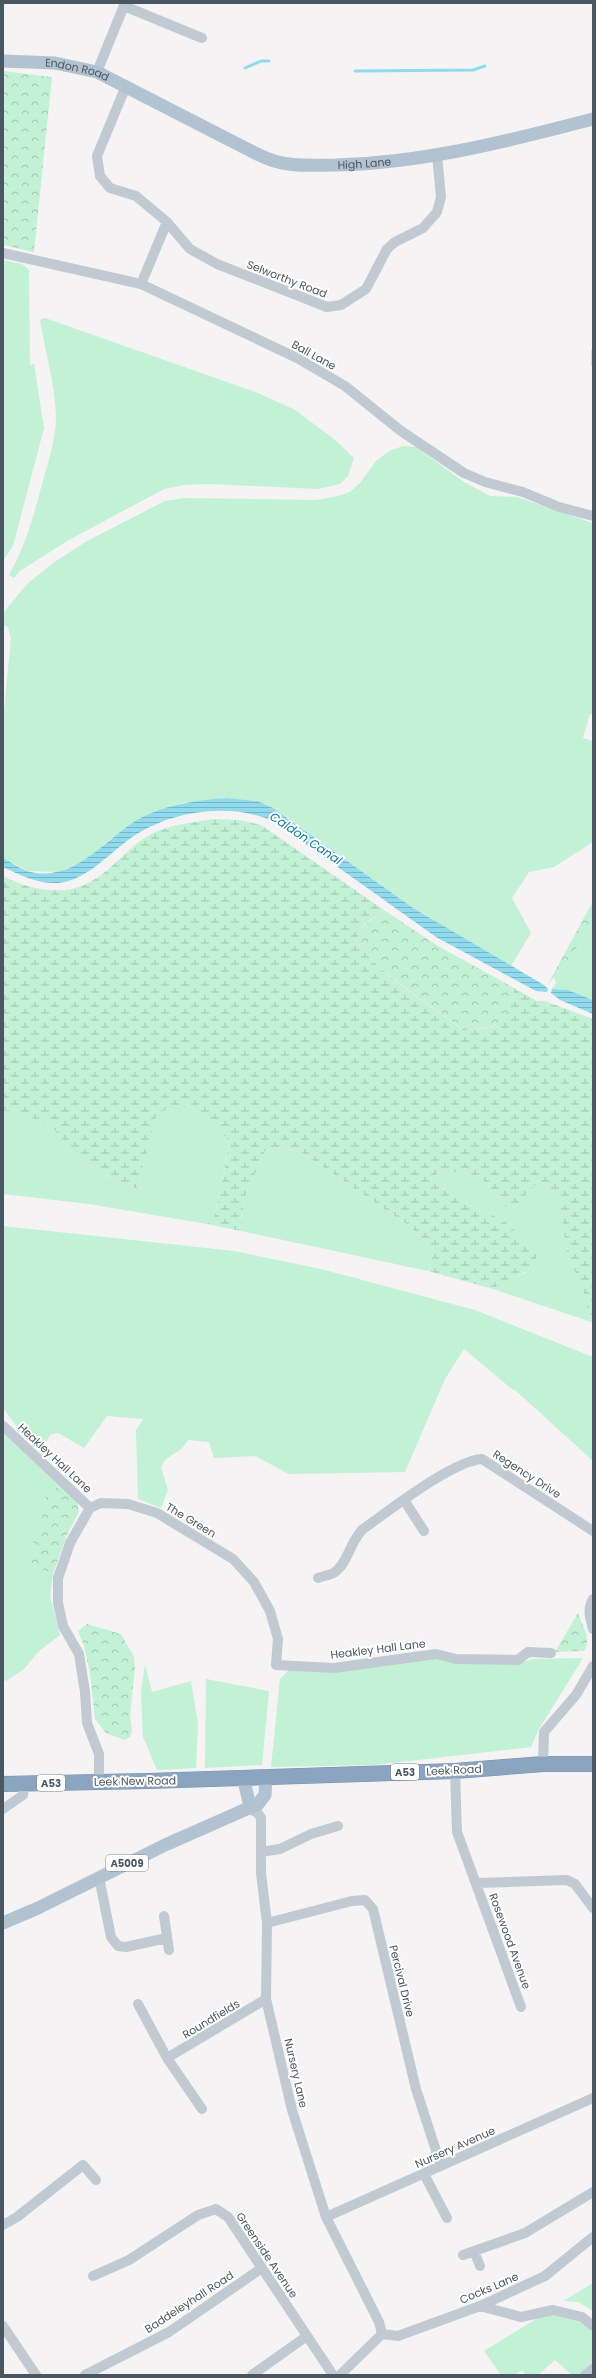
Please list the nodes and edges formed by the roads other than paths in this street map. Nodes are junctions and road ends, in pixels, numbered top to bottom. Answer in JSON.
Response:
{"nodes":[{"id":1,"x":124,"y":5,"type":"edge"},
{"id":2,"x":202,"y":38,"type":"dead end"},
{"id":3,"x":3,"y":61,"type":"edge"},
{"id":4,"x":97,"y":72,"type":"junction"},
{"id":5,"x":126,"y":86,"type":"junction"},
{"id":6,"x":146,"y":97,"type":"joint"},
{"id":7,"x":593,"y":119,"type":"edge"},
{"id":8,"x":437,"y":155,"type":"junction"},
{"id":9,"x":167,"y":222,"type":"junction"},
{"id":10,"x":3,"y":253,"type":"edge"},
{"id":11,"x":141,"y":284,"type":"junction"},
{"id":12,"x":593,"y":516,"type":"edge"},
{"id":13,"x":3,"y":1426,"type":"edge"},
{"id":14,"x":404,"y":1500,"type":"junction"},
{"id":15,"x":90,"y":1508,"type":"junction"},
{"id":16,"x":424,"y":1530,"type":"dead end"},
{"id":17,"x":593,"y":1531,"type":"edge"},
{"id":18,"x":318,"y":1578,"type":"dead end"},
{"id":19,"x":593,"y":1600,"type":"edge"},
{"id":20,"x":593,"y":1629,"type":"edge"},
{"id":21,"x":551,"y":1653,"type":"dead end"},
{"id":22,"x":276,"y":1665,"type":"joint"},
{"id":23,"x":593,"y":1666,"type":"edge"},
{"id":24,"x":543,"y":1764,"type":"junction"},
{"id":25,"x":593,"y":1764,"type":"edge"},
{"id":26,"x":455,"y":1771,"type":"junction"},
{"id":27,"x":266,"y":1776,"type":"junction"},
{"id":28,"x":243,"y":1777,"type":"junction"},
{"id":29,"x":99,"y":1782,"type":"junction"},
{"id":30,"x":3,"y":1784,"type":"edge"},
{"id":31,"x":24,"y":1784,"type":"junction"},
{"id":32,"x":3,"y":1808,"type":"edge"},
{"id":33,"x":249,"y":1808,"type":"junction"},
{"id":34,"x":338,"y":1826,"type":"dead end"},
{"id":35,"x":261,"y":1852,"type":"junction"},
{"id":36,"x":99,"y":1877,"type":"junction"},
{"id":37,"x":476,"y":1883,"type":"junction"},
{"id":38,"x":593,"y":1908,"type":"edge"},
{"id":39,"x":164,"y":1916,"type":"dead end"},
{"id":40,"x":3,"y":1923,"type":"edge"},
{"id":41,"x":267,"y":1923,"type":"junction"},
{"id":42,"x":167,"y":1938,"type":"junction"},
{"id":43,"x":169,"y":1950,"type":"dead end"},
{"id":44,"x":266,"y":1999,"type":"junction"},
{"id":45,"x":138,"y":2004,"type":"dead end"},
{"id":46,"x":521,"y":2007,"type":"dead end"},
{"id":47,"x":167,"y":2058,"type":"junction"},
{"id":48,"x":593,"y":2098,"type":"edge"},
{"id":49,"x":202,"y":2109,"type":"dead end"},
{"id":50,"x":441,"y":2166,"type":"junction"},
{"id":51,"x":424,"y":2174,"type":"junction"},
{"id":52,"x":96,"y":2180,"type":"dead end"},
{"id":53,"x":593,"y":2192,"type":"edge"},
{"id":54,"x":326,"y":2217,"type":"junction"},
{"id":55,"x":446,"y":2218,"type":"dead end"},
{"id":56,"x":3,"y":2225,"type":"edge"},
{"id":57,"x":593,"y":2237,"type":"edge"},
{"id":58,"x":474,"y":2251,"type":"junction"},
{"id":59,"x":463,"y":2255,"type":"dead end"},
{"id":60,"x":480,"y":2266,"type":"dead end"},
{"id":61,"x":262,"y":2268,"type":"junction"},
{"id":62,"x":93,"y":2276,"type":"dead end"},
{"id":63,"x":480,"y":2306,"type":"junction"},
{"id":64,"x":3,"y":2326,"type":"edge"},
{"id":65,"x":593,"y":2326,"type":"edge"},
{"id":66,"x":382,"y":2334,"type":"junction"},
{"id":67,"x":307,"y":2336,"type":"junction"},
{"id":68,"x":593,"y":2369,"type":"edge"},
{"id":69,"x":36,"y":2375,"type":"edge"},
{"id":70,"x":85,"y":2375,"type":"edge"},
{"id":71,"x":252,"y":2375,"type":"edge"},
{"id":72,"x":333,"y":2375,"type":"edge"},
{"id":73,"x":340,"y":2375,"type":"edge"},
{"id":74,"x":585,"y":2375,"type":"edge"}],
"edges":[{"from":1,"to":2,"type":"street"},
{"from":1,"to":4,"type":"street"},
{"from":3,"to":4,"type":"main road","name":"Endon Road"},
{"from":4,"to":5,"type":"main road","name":"Endon Road"},
{"from":5,"to":6,"type":"main road","name":"Endon Road"},
{"from":5,"to":9,"type":"street","name":"Selworthy Road"},
{"from":6,"to":8,"type":"main road","name":"High Lane"},
{"from":7,"to":8,"type":"main road","name":"High Lane"},
{"from":8,"to":9,"type":"street","name":"Selworthy Road"},
{"from":9,"to":11,"type":"street"},
{"from":10,"to":11,"type":"street","name":"Ball Lane"},
{"from":11,"to":12,"type":"street","name":"Ball Lane"},
{"from":13,"to":15,"type":"street","name":"Heakley Hall Lane"},
{"from":14,"to":16,"type":"street"},
{"from":14,"to":17,"type":"street","name":"Regency Drive"},
{"from":14,"to":18,"type":"street","name":"Regency Drive"},
{"from":15,"to":22,"type":"street","name":"The Green"},
{"from":15,"to":29,"type":"street"},
{"from":19,"to":20,"type":"street"},
{"from":21,"to":22,"type":"street","name":"Heakley Hall Lane"},
{"from":23,"to":24,"type":"street"},
{"from":24,"to":25,"type":"highway","name":"Leek Road","number":"A53"},
{"from":24,"to":26,"type":"highway","name":"Leek Road","number":"A53"},
{"from":26,"to":27,"type":"highway","name":"Leek Road","number":"A53"},
{"from":26,"to":37,"type":"street","name":"Rosewood Avenue"},
{"from":27,"to":28,"type":"highway","name":"Leek New Road","number":"A53"},
{"from":27,"to":33,"type":"main road","number":"A5009"},
{"from":28,"to":29,"type":"highway","name":"Leek New Road","number":"A53"},
{"from":28,"to":33,"type":"main road"},
{"from":29,"to":31,"type":"highway","name":"Leek New Road","number":"A53"},
{"from":30,"to":31,"type":"highway","name":"Leek New Road","number":"A53"},
{"from":31,"to":32,"type":"street"},
{"from":33,"to":35,"type":"street","name":"Nursery Lane"},
{"from":33,"to":36,"type":"main road","number":"A5009"},
{"from":34,"to":35,"type":"street"},
{"from":35,"to":41,"type":"street","name":"Nursery Lane"},
{"from":36,"to":40,"type":"main road","number":"A5009"},
{"from":36,"to":42,"type":"street"},
{"from":37,"to":38,"type":"street","name":"Rosewood Avenue"},
{"from":37,"to":46,"type":"street","name":"Rosewood Avenue"},
{"from":39,"to":42,"type":"street"},
{"from":41,"to":44,"type":"street","name":"Nursery Lane"},
{"from":41,"to":50,"type":"street","name":"Percival Drive"},
{"from":42,"to":43,"type":"street"},
{"from":44,"to":47,"type":"street","name":"Roundfields"},
{"from":44,"to":54,"type":"street","name":"Nursery Lane"},
{"from":45,"to":47,"type":"street"},
{"from":47,"to":49,"type":"street"},
{"from":48,"to":50,"type":"street","name":"Nursery Avenue"},
{"from":50,"to":51,"type":"street","name":"Nursery Avenue"},
{"from":51,"to":54,"type":"street","name":"Nursery Avenue"},
{"from":51,"to":55,"type":"street"},
{"from":52,"to":56,"type":"street"},
{"from":53,"to":58,"type":"street"},
{"from":54,"to":66,"type":"street","name":"Nursery Lane"},
{"from":57,"to":63,"type":"street","name":"Cocks Lane"},
{"from":58,"to":59,"type":"street"},
{"from":58,"to":60,"type":"street"},
{"from":61,"to":62,"type":"street","name":"Greenside Avenue"},
{"from":61,"to":67,"type":"street","name":"Greenside Avenue"},
{"from":61,"to":70,"type":"street","name":"Baddeleyhall Road"},
{"from":63,"to":65,"type":"street"},
{"from":63,"to":66,"type":"street","name":"Cocks Lane"},
{"from":64,"to":69,"type":"street"},
{"from":66,"to":73,"type":"street"},
{"from":67,"to":71,"type":"street"},
{"from":67,"to":72,"type":"street","name":"Greenside Avenue"},
{"from":68,"to":74,"type":"street"}]}
